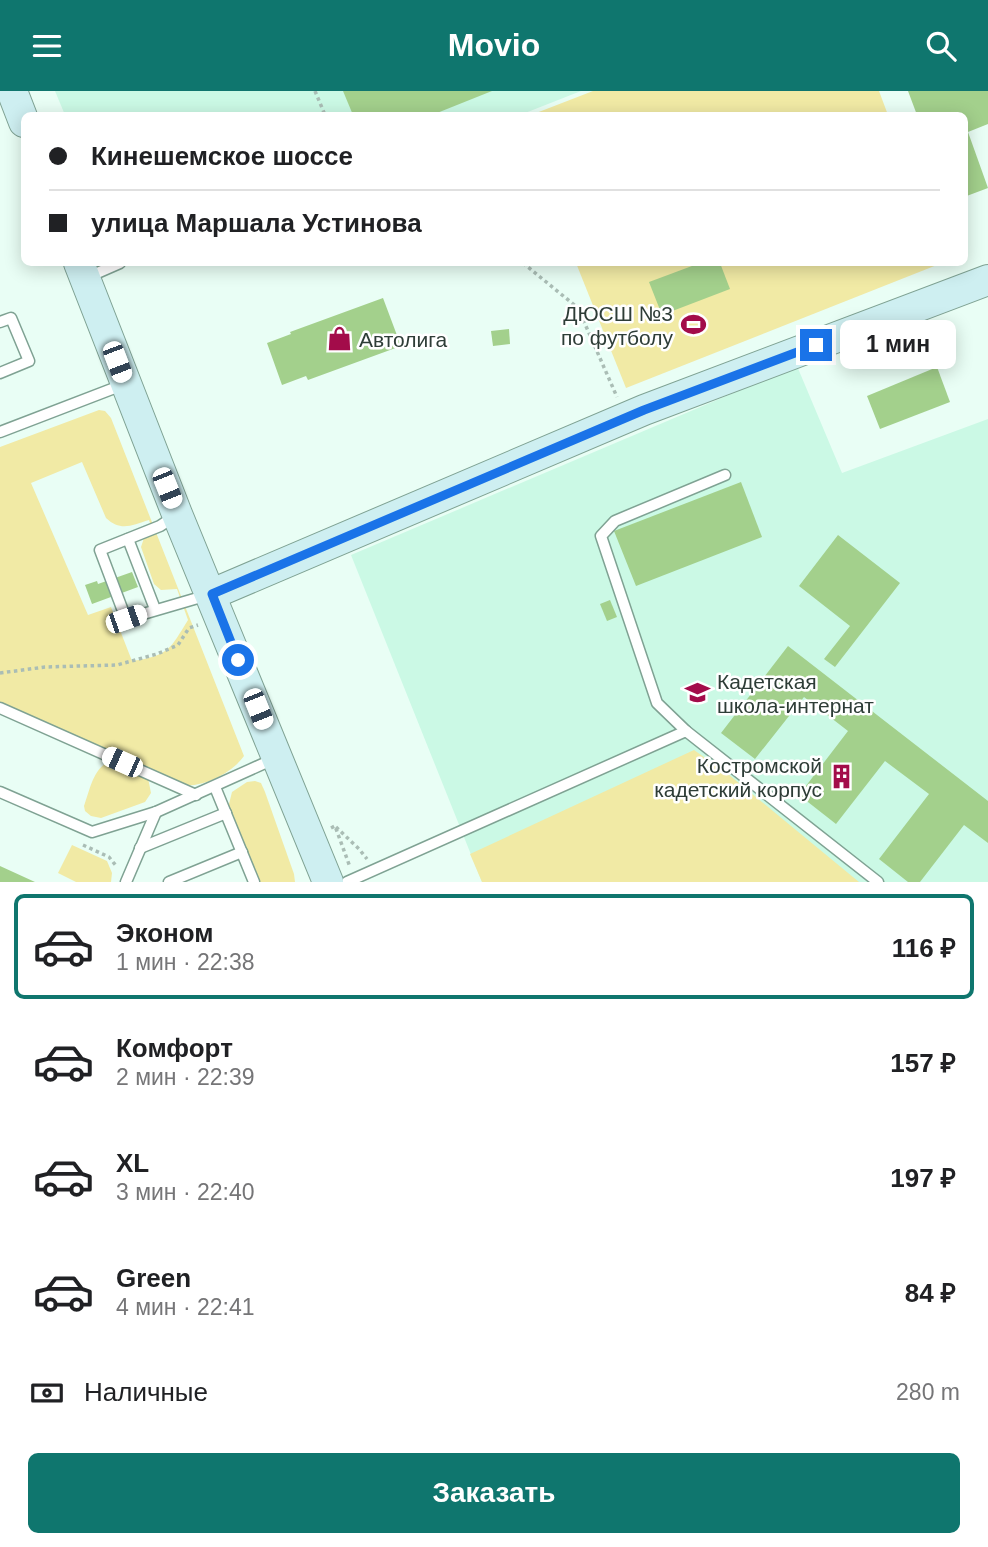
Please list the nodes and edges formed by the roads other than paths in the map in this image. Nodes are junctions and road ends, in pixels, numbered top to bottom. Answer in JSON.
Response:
{"nodes":[{"id":1,"x":12,"y":91,"type":"edge"},
{"id":2,"x":21,"y":114,"type":"edge"},
{"id":3,"x":104,"y":266,"type":"edge"},
{"id":4,"x":82,"y":270,"type":"edge"},
{"id":5,"x":988,"y":280,"type":"edge"},
{"id":6,"x":0,"y":322,"type":"edge"},
{"id":7,"x":0,"y":373,"type":"edge"},
{"id":8,"x":126,"y":384,"type":"junction"},
{"id":9,"x":0,"y":432,"type":"edge"},
{"id":10,"x":725,"y":475,"type":"dead end"},
{"id":11,"x":177,"y":514,"type":"junction"},
{"id":12,"x":128,"y":539,"type":"junction"},
{"id":13,"x":212,"y":594,"type":"junction"},
{"id":14,"x":155,"y":610,"type":"junction"},
{"id":15,"x":0,"y":708,"type":"edge"},
{"id":16,"x":686,"y":731,"type":"junction"},
{"id":17,"x":277,"y":758,"type":"junction"},
{"id":18,"x":215,"y":787,"type":"junction"},
{"id":19,"x":0,"y":792,"type":"edge"},
{"id":20,"x":196,"y":795,"type":"junction"},
{"id":21,"x":156,"y":812,"type":"junction"},
{"id":22,"x":226,"y":813,"type":"junction"},
{"id":23,"x":140,"y":848,"type":"junction"},
{"id":24,"x":242,"y":852,"type":"junction"},
{"id":25,"x":122,"y":879,"type":"edge"},
{"id":26,"x":169,"y":882,"type":"edge"},
{"id":27,"x":254,"y":882,"type":"edge"},
{"id":28,"x":328,"y":882,"type":"edge"},
{"id":29,"x":347,"y":882,"type":"edge"},
{"id":30,"x":878,"y":882,"type":"edge"}],
"edges":[{"from":1,"to":2,"type":"street"},
{"from":3,"to":4,"type":"lane"},
{"from":4,"to":8,"type":"street"},
{"from":5,"to":13,"type":"street"},
{"from":6,"to":7,"type":"lane"},
{"from":8,"to":9,"type":"lane"},
{"from":8,"to":11,"type":"street"},
{"from":10,"to":16,"type":"lane"},
{"from":11,"to":12,"type":"lane"},
{"from":11,"to":13,"type":"street"},
{"from":12,"to":14,"type":"lane"},
{"from":12,"to":14,"type":"lane"},
{"from":13,"to":14,"type":"lane"},
{"from":13,"to":17,"type":"street"},
{"from":15,"to":20,"type":"lane"},
{"from":16,"to":29,"type":"lane"},
{"from":16,"to":30,"type":"lane"},
{"from":17,"to":18,"type":"lane"},
{"from":17,"to":28,"type":"street"},
{"from":18,"to":20,"type":"lane"},
{"from":18,"to":22,"type":"lane"},
{"from":19,"to":21,"type":"lane"},
{"from":20,"to":21,"type":"lane"},
{"from":21,"to":23,"type":"lane"},
{"from":22,"to":23,"type":"lane"},
{"from":22,"to":24,"type":"lane"},
{"from":23,"to":25,"type":"lane"},
{"from":24,"to":26,"type":"lane"},
{"from":24,"to":27,"type":"lane"}]}
